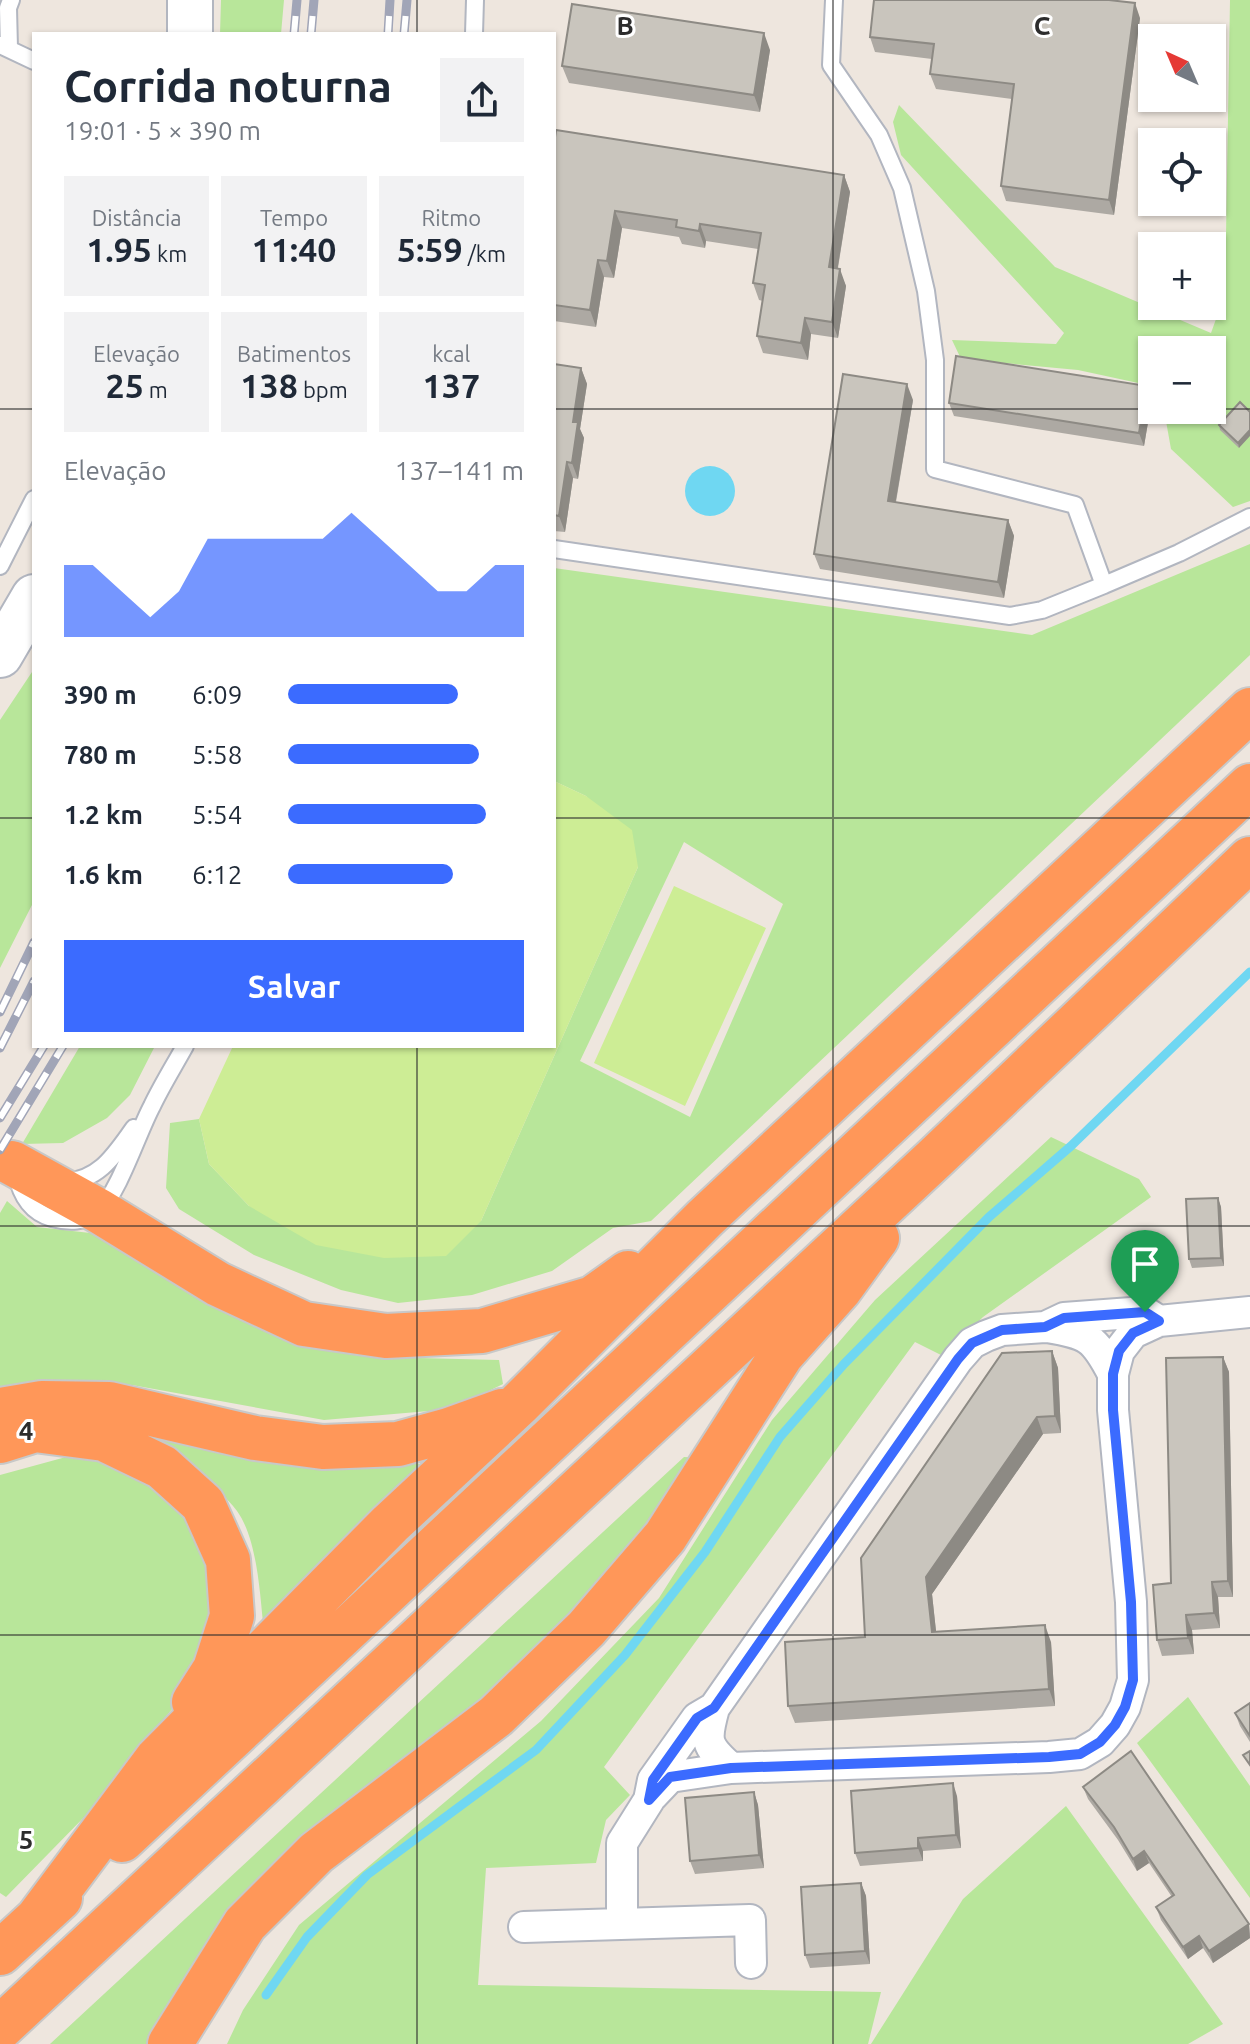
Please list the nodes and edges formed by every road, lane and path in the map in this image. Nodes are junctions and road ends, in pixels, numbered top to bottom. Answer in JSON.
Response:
{"nodes":[{"id":1,"x":190,"y":0,"type":"edge"},
{"id":2,"x":475,"y":0,"type":"edge"},
{"id":3,"x":834,"y":0,"type":"edge"},
{"id":4,"x":6,"y":6,"type":"edge"},
{"id":5,"x":190,"y":32,"type":"edge"},
{"id":6,"x":474,"y":32,"type":"edge"},
{"id":7,"x":4,"y":47,"type":"edge"},
{"id":8,"x":32,"y":60,"type":"edge"},
{"id":9,"x":32,"y":503,"type":"edge"},
{"id":10,"x":1250,"y":517,"type":"edge"},
{"id":11,"x":556,"y":549,"type":"edge"},
{"id":12,"x":0,"y":566,"type":"edge"},
{"id":13,"x":1104,"y":585,"type":"junction"},
{"id":14,"x":32,"y":600,"type":"edge"},
{"id":15,"x":0,"y":655,"type":"edge"},
{"id":16,"x":1250,"y":710,"type":"edge"},
{"id":17,"x":1250,"y":786,"type":"edge"},
{"id":18,"x":1250,"y":859,"type":"edge"},
{"id":19,"x":184,"y":1048,"type":"edge"},
{"id":20,"x":152,"y":1105,"type":"junction"},
{"id":21,"x":933,"y":1160,"type":"junction"},
{"id":22,"x":23,"y":1169,"type":"joint"},
{"id":23,"x":108,"y":1197,"type":"junction"},
{"id":24,"x":705,"y":1218,"type":"junction"},
{"id":25,"x":1250,"y":1312,"type":"edge"},
{"id":26,"x":1159,"y":1321,"type":"junction"},
{"id":27,"x":1045,"y":1327,"type":"junction"},
{"id":28,"x":1113,"y":1374,"type":"junction"},
{"id":29,"x":519,"y":1404,"type":"junction"},
{"id":30,"x":0,"y":1410,"type":"edge"},
{"id":31,"x":0,"y":1441,"type":"edge"},
{"id":32,"x":714,"y":1708,"type":"junction"},
{"id":33,"x":157,"y":1759,"type":"junction"},
{"id":34,"x":731,"y":1768,"type":"junction"},
{"id":35,"x":649,"y":1800,"type":"junction"},
{"id":36,"x":38,"y":1918,"type":"junction"},
{"id":37,"x":622,"y":1923,"type":"junction"},
{"id":38,"x":524,"y":1927,"type":"dead end"},
{"id":39,"x":0,"y":1953,"type":"edge"},
{"id":40,"x":751,"y":1963,"type":"dead end"},
{"id":41,"x":0,"y":2028,"type":"edge"},
{"id":42,"x":170,"y":2044,"type":"edge"}],
"edges":[{"from":1,"to":5,"type":"street"},
{"from":2,"to":6,"type":"lane"},
{"from":3,"to":13,"type":"lane"},
{"from":4,"to":7,"type":"lane"},
{"from":7,"to":8,"type":"lane"},
{"from":9,"to":12,"type":"lane"},
{"from":10,"to":13,"type":"lane"},
{"from":11,"to":13,"type":"lane"},
{"from":14,"to":15,"type":"street"},
{"from":16,"to":24,"type":"highway"},
{"from":17,"to":36,"type":"highway"},
{"from":18,"to":21,"type":"highway"},
{"from":19,"to":20,"type":"lane"},
{"from":20,"to":22,"type":"lane"},
{"from":20,"to":23,"type":"lane"},
{"from":21,"to":41,"type":"highway"},
{"from":21,"to":42,"type":"highway"},
{"from":22,"to":23,"type":"highway"},
{"from":23,"to":24,"type":"highway"},
{"from":24,"to":29,"type":"highway"},
{"from":25,"to":26,"type":"street"},
{"from":26,"to":27,"type":"street"},
{"from":26,"to":28,"type":"street"},
{"from":27,"to":28,"type":"street"},
{"from":27,"to":32,"type":"street"},
{"from":28,"to":34,"type":"street"},
{"from":29,"to":30,"type":"highway"},
{"from":29,"to":33,"type":"highway"},
{"from":31,"to":33,"type":"highway"},
{"from":32,"to":34,"type":"street"},
{"from":32,"to":35,"type":"street"},
{"from":33,"to":36,"type":"highway"},
{"from":34,"to":35,"type":"street"},
{"from":35,"to":37,"type":"street"},
{"from":36,"to":39,"type":"highway"},
{"from":37,"to":38,"type":"street"},
{"from":37,"to":40,"type":"street"}]}
